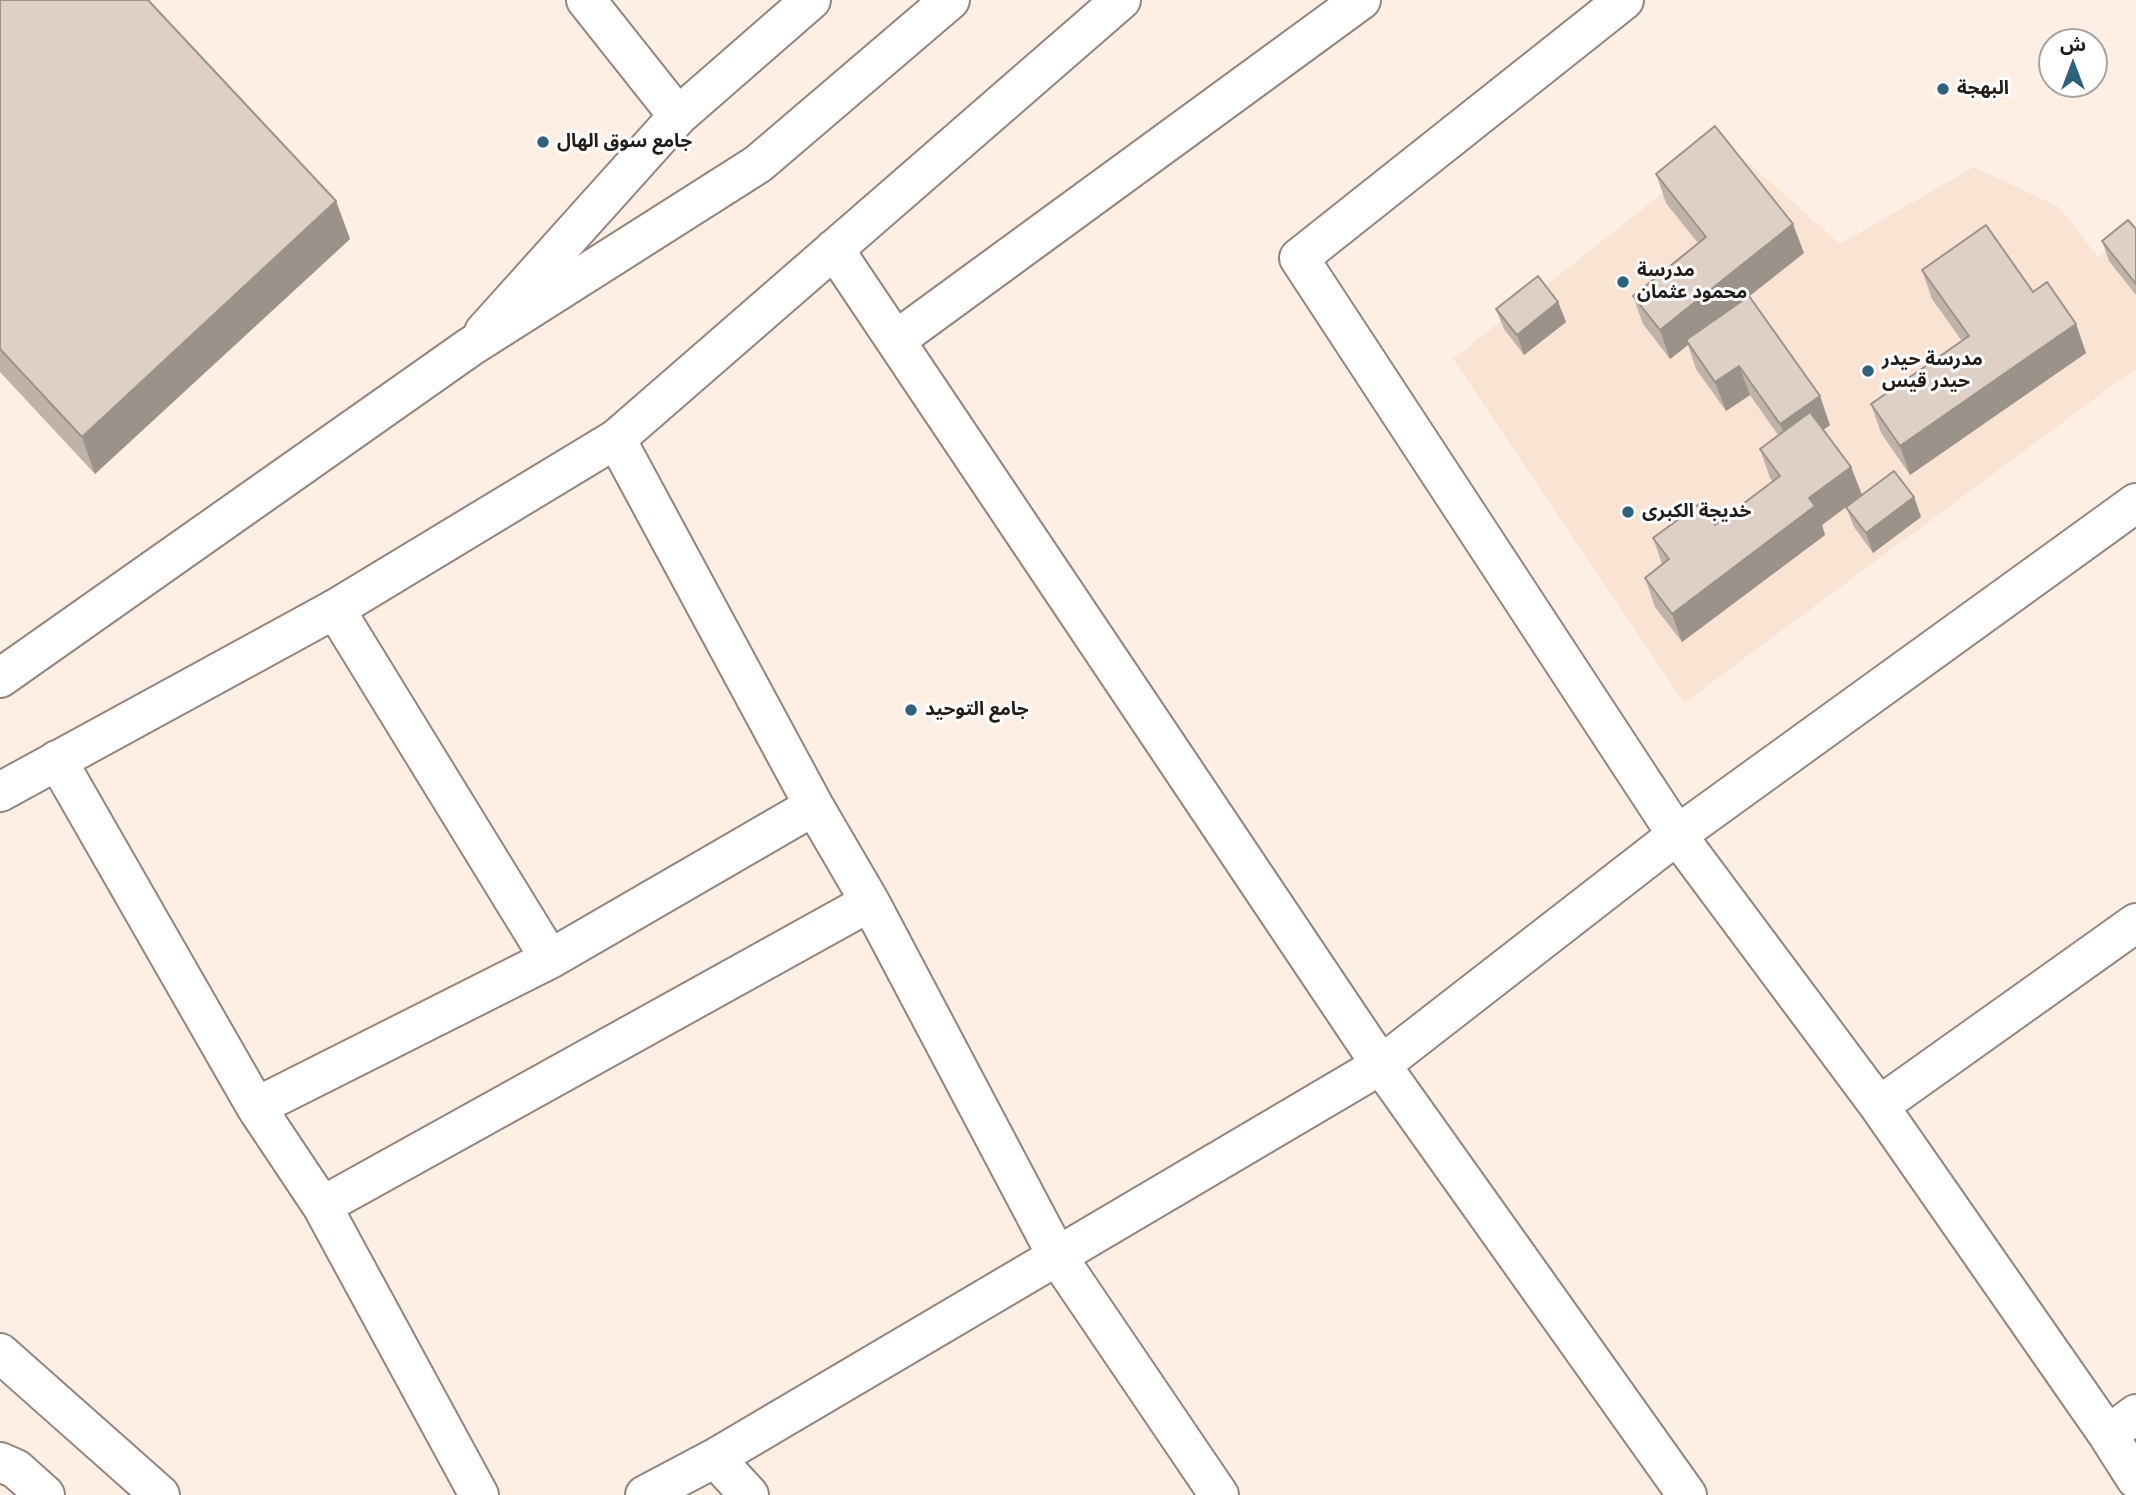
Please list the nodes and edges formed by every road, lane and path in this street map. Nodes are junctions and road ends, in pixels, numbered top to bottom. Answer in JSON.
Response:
{"nodes":[{"id":1,"x":586,"y":0,"type":"edge"},
{"id":2,"x":811,"y":0,"type":"edge"},
{"id":3,"x":950,"y":0,"type":"edge"},
{"id":4,"x":1121,"y":0,"type":"edge"},
{"id":5,"x":1362,"y":0,"type":"edge"},
{"id":6,"x":1624,"y":0,"type":"edge"},
{"id":7,"x":678,"y":116,"type":"junction"},
{"id":8,"x":834,"y":249,"type":"junction"},
{"id":9,"x":896,"y":340,"type":"junction"},
{"id":10,"x":470,"y":347,"type":"junction"},
{"id":11,"x":616,"y":439,"type":"junction"},
{"id":12,"x":2136,"y":503,"type":"edge"},
{"id":13,"x":335,"y":609,"type":"junction"},
{"id":14,"x":0,"y":678,"type":"edge"},
{"id":15,"x":57,"y":760,"type":"junction"},
{"id":16,"x":0,"y":792,"type":"edge"},
{"id":17,"x":814,"y":806,"type":"junction"},
{"id":18,"x":1677,"y":835,"type":"junction"},
{"id":19,"x":870,"y":902,"type":"junction"},
{"id":20,"x":2136,"y":923,"type":"edge"},
{"id":21,"x":550,"y":959,"type":"junction"},
{"id":22,"x":1381,"y":1065,"type":"junction"},
{"id":23,"x":1879,"y":1105,"type":"junction"},
{"id":24,"x":256,"y":1107,"type":"junction"},
{"id":25,"x":322,"y":1206,"type":"junction"},
{"id":26,"x":1057,"y":1256,"type":"junction"},
{"id":27,"x":0,"y":1353,"type":"edge"},
{"id":28,"x":2122,"y":1425,"type":"edge"},
{"id":29,"x":715,"y":1458,"type":"junction"},
{"id":30,"x":0,"y":1462,"type":"edge"},
{"id":31,"x":2136,"y":1479,"type":"edge"},
{"id":32,"x":45,"y":1495,"type":"edge"},
{"id":33,"x":160,"y":1495,"type":"edge"},
{"id":34,"x":479,"y":1495,"type":"edge"},
{"id":35,"x":645,"y":1495,"type":"edge"},
{"id":36,"x":748,"y":1495,"type":"edge"},
{"id":37,"x":1219,"y":1495,"type":"edge"},
{"id":38,"x":1688,"y":1495,"type":"edge"}],
"edges":[{"from":1,"to":7,"type":"street"},
{"from":2,"to":7,"type":"street"},
{"from":3,"to":10,"type":"street"},
{"from":4,"to":8,"type":"street"},
{"from":5,"to":9,"type":"street"},
{"from":6,"to":18,"type":"street"},
{"from":7,"to":10,"type":"street"},
{"from":8,"to":9,"type":"street"},
{"from":8,"to":11,"type":"street"},
{"from":9,"to":22,"type":"street"},
{"from":10,"to":14,"type":"street"},
{"from":11,"to":13,"type":"street"},
{"from":11,"to":17,"type":"street"},
{"from":12,"to":18,"type":"street"},
{"from":13,"to":15,"type":"street"},
{"from":13,"to":21,"type":"street"},
{"from":15,"to":16,"type":"street"},
{"from":15,"to":24,"type":"street"},
{"from":17,"to":19,"type":"street"},
{"from":17,"to":21,"type":"street"},
{"from":18,"to":22,"type":"street"},
{"from":18,"to":23,"type":"street"},
{"from":19,"to":25,"type":"street"},
{"from":19,"to":26,"type":"street"},
{"from":20,"to":23,"type":"street"},
{"from":21,"to":24,"type":"street"},
{"from":22,"to":26,"type":"street"},
{"from":22,"to":38,"type":"street"},
{"from":23,"to":28,"type":"street"},
{"from":24,"to":25,"type":"street"},
{"from":25,"to":34,"type":"street"},
{"from":26,"to":29,"type":"street"},
{"from":26,"to":37,"type":"street"},
{"from":27,"to":33,"type":"street"},
{"from":28,"to":31,"type":"street"},
{"from":29,"to":35,"type":"street"},
{"from":29,"to":36,"type":"street"},
{"from":30,"to":32,"type":"street"}]}
